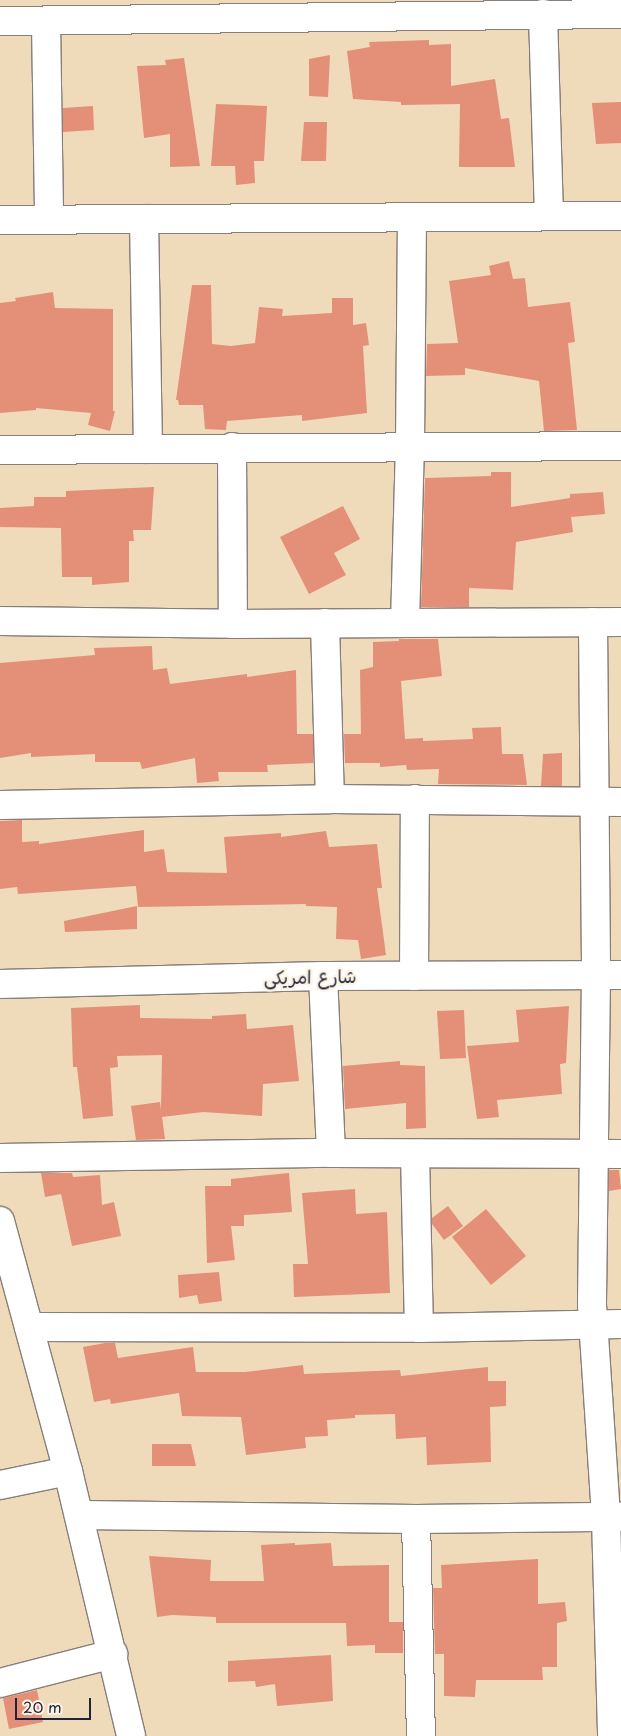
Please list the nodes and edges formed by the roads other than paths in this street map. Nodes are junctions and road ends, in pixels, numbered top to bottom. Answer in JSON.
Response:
{"nodes":[{"id":1,"x":404,"y":8,"type":"edge"},
{"id":2,"x":206,"y":9,"type":"edge"},
{"id":3,"x":544,"y":14,"type":"junction"},
{"id":4,"x":621,"y":14,"type":"edge"},
{"id":5,"x":0,"y":21,"type":"edge"},
{"id":6,"x":46,"y":21,"type":"junction"},
{"id":7,"x":549,"y":216,"type":"junction"},
{"id":8,"x":621,"y":216,"type":"edge"},
{"id":9,"x":412,"y":218,"type":"junction"},
{"id":10,"x":49,"y":219,"type":"junction"},
{"id":11,"x":144,"y":219,"type":"junction"},
{"id":12,"x":0,"y":220,"type":"edge"},
{"id":13,"x":410,"y":446,"type":"junction"},
{"id":14,"x":621,"y":446,"type":"edge"},
{"id":15,"x":232,"y":447,"type":"junction"},
{"id":16,"x":148,"y":449,"type":"junction"},
{"id":17,"x":0,"y":450,"type":"edge"},
{"id":18,"x":0,"y":621,"type":"edge"},
{"id":19,"x":593,"y":622,"type":"junction"},
{"id":20,"x":621,"y":622,"type":"edge"},
{"id":21,"x":325,"y":623,"type":"junction"},
{"id":22,"x":404,"y":623,"type":"junction"},
{"id":23,"x":233,"y":624,"type":"junction"},
{"id":24,"x":330,"y":799,"type":"junction"},
{"id":25,"x":415,"y":799,"type":"junction"},
{"id":26,"x":594,"y":802,"type":"junction"},
{"id":27,"x":621,"y":802,"type":"edge"},
{"id":28,"x":0,"y":805,"type":"edge"},
{"id":29,"x":608,"y":975,"type":"edge"},
{"id":30,"x":323,"y":976,"type":"junction"},
{"id":31,"x":414,"y":976,"type":"junction"},
{"id":32,"x":0,"y":984,"type":"edge"},
{"id":33,"x":332,"y":1153,"type":"junction"},
{"id":34,"x":415,"y":1154,"type":"junction"},
{"id":35,"x":621,"y":1154,"type":"edge"},
{"id":36,"x":594,"y":1155,"type":"junction"},
{"id":37,"x":0,"y":1158,"type":"edge"},
{"id":38,"x":0,"y":1222,"type":"edge"},
{"id":39,"x":9,"y":1288,"type":"edge"},
{"id":40,"x":593,"y":1324,"type":"junction"},
{"id":41,"x":621,"y":1324,"type":"edge"},
{"id":42,"x":29,"y":1327,"type":"junction"},
{"id":43,"x":419,"y":1328,"type":"junction"},
{"id":44,"x":68,"y":1471,"type":"junction"},
{"id":45,"x":0,"y":1485,"type":"edge"},
{"id":46,"x":79,"y":1515,"type":"junction"},
{"id":47,"x":613,"y":1518,"type":"edge"},
{"id":48,"x":416,"y":1519,"type":"junction"},
{"id":49,"x":113,"y":1654,"type":"junction"},
{"id":50,"x":0,"y":1683,"type":"edge"},
{"id":51,"x":131,"y":1736,"type":"edge"},
{"id":52,"x":421,"y":1736,"type":"edge"},
{"id":53,"x":612,"y":1736,"type":"edge"}],
"edges":[{"from":1,"to":2,"type":"street"},
{"from":1,"to":3,"type":"street"},
{"from":2,"to":6,"type":"street"},
{"from":3,"to":4,"type":"street"},
{"from":3,"to":7,"type":"street"},
{"from":5,"to":6,"type":"street"},
{"from":6,"to":10,"type":"street"},
{"from":7,"to":8,"type":"street"},
{"from":7,"to":9,"type":"street"},
{"from":9,"to":11,"type":"street"},
{"from":9,"to":13,"type":"street"},
{"from":10,"to":11,"type":"street"},
{"from":10,"to":12,"type":"street"},
{"from":11,"to":16,"type":"street"},
{"from":13,"to":14,"type":"street"},
{"from":13,"to":15,"type":"street"},
{"from":13,"to":22,"type":"street"},
{"from":15,"to":16,"type":"street"},
{"from":15,"to":23,"type":"street"},
{"from":16,"to":17,"type":"street"},
{"from":18,"to":23,"type":"street"},
{"from":19,"to":20,"type":"street"},
{"from":19,"to":22,"type":"street"},
{"from":19,"to":26,"type":"street"},
{"from":21,"to":22,"type":"street"},
{"from":21,"to":23,"type":"street"},
{"from":21,"to":24,"type":"street"},
{"from":24,"to":25,"type":"street"},
{"from":24,"to":28,"type":"street"},
{"from":25,"to":26,"type":"street"},
{"from":25,"to":31,"type":"street"},
{"from":26,"to":27,"type":"street"},
{"from":26,"to":29,"type":"street"},
{"from":29,"to":31,"type":"street","name":"شارع امريكى"},
{"from":29,"to":36,"type":"street"},
{"from":30,"to":31,"type":"street","name":"شارع امريكى"},
{"from":30,"to":32,"type":"street","name":"شارع امريكى"},
{"from":30,"to":33,"type":"street"},
{"from":33,"to":34,"type":"street"},
{"from":33,"to":37,"type":"street"},
{"from":34,"to":36,"type":"street"},
{"from":34,"to":43,"type":"street"},
{"from":35,"to":36,"type":"street"},
{"from":36,"to":40,"type":"street"},
{"from":38,"to":39,"type":"street"},
{"from":39,"to":42,"type":"street"},
{"from":40,"to":41,"type":"street"},
{"from":40,"to":43,"type":"street"},
{"from":40,"to":47,"type":"street"},
{"from":42,"to":43,"type":"street"},
{"from":42,"to":44,"type":"street"},
{"from":44,"to":45,"type":"street"},
{"from":44,"to":46,"type":"street"},
{"from":46,"to":48,"type":"street"},
{"from":46,"to":49,"type":"street"},
{"from":47,"to":48,"type":"street"},
{"from":47,"to":53,"type":"street"},
{"from":48,"to":52,"type":"street"},
{"from":49,"to":50,"type":"street"},
{"from":49,"to":51,"type":"street"}]}
